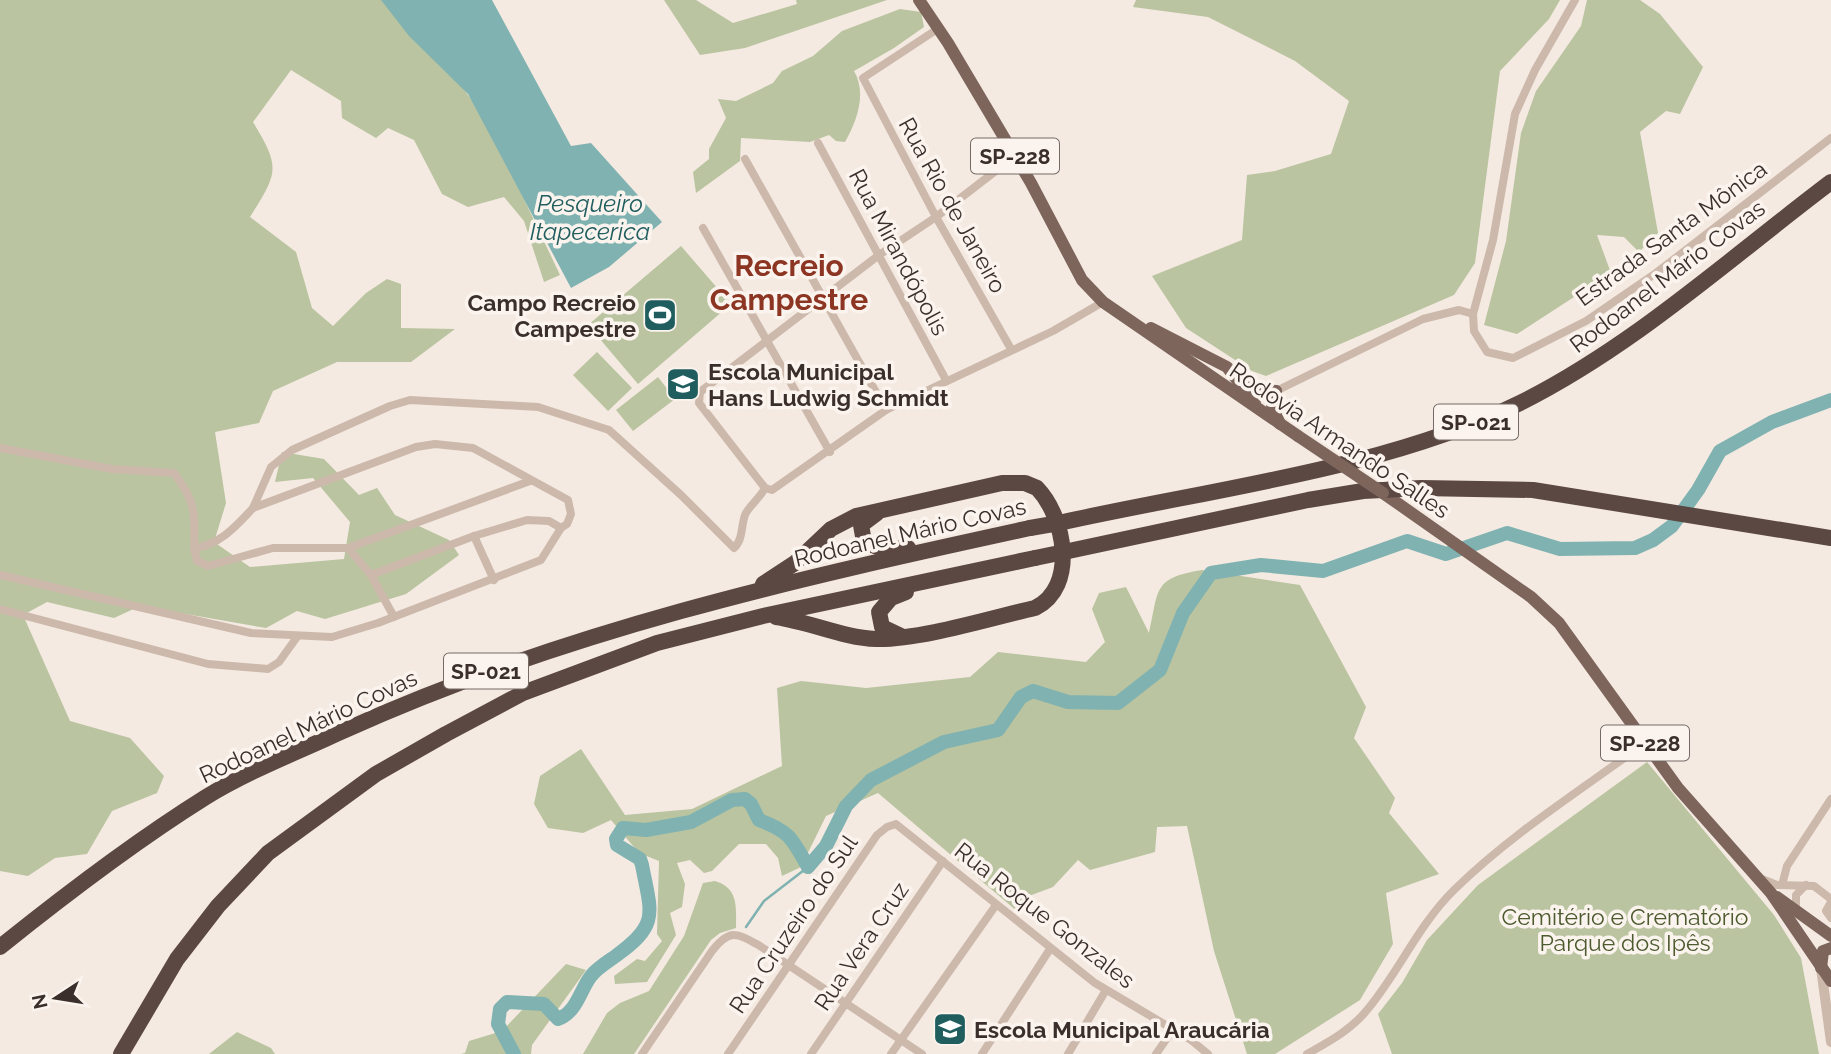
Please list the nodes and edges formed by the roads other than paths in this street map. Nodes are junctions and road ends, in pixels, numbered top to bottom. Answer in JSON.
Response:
{"nodes":[{"id":1,"x":919,"y":0,"type":"edge"},
{"id":2,"x":1576,"y":0,"type":"edge"},
{"id":3,"x":939,"y":28,"type":"junction"},
{"id":4,"x":1831,"y":138,"type":"edge"},
{"id":5,"x":818,"y":143,"type":"dead end"},
{"id":6,"x":1015,"y":156,"type":"junction"},
{"id":7,"x":745,"y":159,"type":"dead end"},
{"id":8,"x":1831,"y":182,"type":"edge"},
{"id":9,"x":936,"y":217,"type":"junction"},
{"id":10,"x":703,"y":228,"type":"dead end"},
{"id":11,"x":879,"y":255,"type":"junction"},
{"id":12,"x":823,"y":299,"type":"junction"},
{"id":13,"x":1103,"y":302,"type":"junction"},
{"id":14,"x":1473,"y":314,"type":"junction"},
{"id":15,"x":1131,"y":319,"type":"junction"},
{"id":16,"x":768,"y":341,"type":"junction"},
{"id":17,"x":1011,"y":349,"type":"junction"},
{"id":18,"x":946,"y":380,"type":"junction"},
{"id":19,"x":1224,"y":386,"type":"junction"},
{"id":20,"x":1276,"y":391,"type":"junction"},
{"id":21,"x":1253,"y":394,"type":"junction"},
{"id":22,"x":886,"y":410,"type":"junction"},
{"id":23,"x":1262,"y":412,"type":"junction"},
{"id":24,"x":1280,"y":424,"type":"junction"},
{"id":25,"x":0,"y":448,"type":"edge"},
{"id":26,"x":830,"y":452,"type":"junction"},
{"id":27,"x":530,"y":481,"type":"junction"},
{"id":28,"x":765,"y":488,"type":"junction"},
{"id":29,"x":253,"y":508,"type":"junction"},
{"id":30,"x":884,"y":509,"type":"junction"},
{"id":31,"x":561,"y":528,"type":"junction"},
{"id":32,"x":474,"y":536,"type":"junction"},
{"id":33,"x":1831,"y":538,"type":"edge"},
{"id":34,"x":945,"y":547,"type":"junction"},
{"id":35,"x":194,"y":548,"type":"junction"},
{"id":36,"x":348,"y":548,"type":"junction"},
{"id":37,"x":0,"y":575,"type":"edge"},
{"id":38,"x":371,"y":575,"type":"junction"},
{"id":39,"x":943,"y":578,"type":"junction"},
{"id":40,"x":494,"y":580,"type":"junction"},
{"id":41,"x":755,"y":590,"type":"junction"},
{"id":42,"x":0,"y":609,"type":"edge"},
{"id":43,"x":763,"y":616,"type":"junction"},
{"id":44,"x":394,"y":617,"type":"junction"},
{"id":45,"x":904,"y":636,"type":"junction"},
{"id":46,"x":297,"y":637,"type":"junction"},
{"id":47,"x":1645,"y":743,"type":"junction"},
{"id":48,"x":1831,"y":799,"type":"edge"},
{"id":49,"x":896,"y":824,"type":"joint"},
{"id":50,"x":943,"y":861,"type":"junction"},
{"id":51,"x":1787,"y":866,"type":"junction"},
{"id":52,"x":1806,"y":885,"type":"junction"},
{"id":53,"x":1777,"y":889,"type":"junction"},
{"id":54,"x":1828,"y":901,"type":"edge"},
{"id":55,"x":996,"y":905,"type":"junction"},
{"id":56,"x":1796,"y":911,"type":"junction"},
{"id":57,"x":1831,"y":918,"type":"edge"},
{"id":58,"x":1831,"y":936,"type":"edge"},
{"id":59,"x":0,"y":947,"type":"edge"},
{"id":60,"x":1831,"y":948,"type":"edge"},
{"id":61,"x":1050,"y":949,"type":"junction"},
{"id":62,"x":787,"y":964,"type":"junction"},
{"id":63,"x":1821,"y":968,"type":"junction"},
{"id":64,"x":1831,"y":981,"type":"edge"},
{"id":65,"x":1106,"y":990,"type":"junction"},
{"id":66,"x":844,"y":1003,"type":"junction"},
{"id":67,"x":1830,"y":1025,"type":"edge"},
{"id":68,"x":1172,"y":1031,"type":"junction"},
{"id":69,"x":901,"y":1039,"type":"junction"},
{"id":70,"x":1831,"y":1042,"type":"edge"},
{"id":71,"x":121,"y":1054,"type":"edge"},
{"id":72,"x":642,"y":1054,"type":"edge"},
{"id":73,"x":728,"y":1054,"type":"edge"},
{"id":74,"x":811,"y":1054,"type":"edge"},
{"id":75,"x":891,"y":1054,"type":"edge"},
{"id":76,"x":922,"y":1054,"type":"edge"},
{"id":77,"x":982,"y":1054,"type":"edge"},
{"id":78,"x":1068,"y":1054,"type":"edge"},
{"id":79,"x":1156,"y":1054,"type":"edge"},
{"id":80,"x":1208,"y":1054,"type":"edge"},
{"id":81,"x":1307,"y":1054,"type":"edge"}],
"edges":[{"from":1,"to":3,"type":"main road","name":"Rodovia Armando Salles","number":"SP-228"},
{"from":2,"to":14,"type":"street"},
{"from":3,"to":6,"type":"main road","name":"Rodovia Armando Salles","number":"SP-228"},
{"from":3,"to":9,"type":"street","name":"Rua Rio de Janeiro"},
{"from":4,"to":14,"type":"street","name":"Estrada Santa Mônica"},
{"from":5,"to":11,"type":"street","name":"Rua Mirandópolis"},
{"from":6,"to":9,"type":"street"},
{"from":6,"to":13,"type":"main road","name":"Rodovia Armando Salles","number":"SP-228"},
{"from":7,"to":12,"type":"street"},
{"from":8,"to":34,"type":"highway","name":"Rodoanel Mário Covas","number":"SP-021","bridge":true},
{"from":9,"to":11,"type":"street"},
{"from":9,"to":17,"type":"street","name":"Rua Rio de Janeiro"},
{"from":10,"to":16,"type":"street"},
{"from":11,"to":12,"type":"street"},
{"from":11,"to":18,"type":"street","name":"Rua Mirandópolis"},
{"from":12,"to":16,"type":"street"},
{"from":12,"to":22,"type":"street"},
{"from":13,"to":15,"type":"main road","name":"Rodovia Armando Salles","number":"SP-228"},
{"from":13,"to":17,"type":"street"},
{"from":14,"to":20,"type":"street"},
{"from":15,"to":19,"type":"main road","name":"Rodovia Armando Salles","number":"SP-228"},
{"from":15,"to":21,"type":"main road"},
{"from":16,"to":26,"type":"street"},
{"from":16,"to":28,"type":"street"},
{"from":17,"to":18,"type":"street"},
{"from":18,"to":22,"type":"street"},
{"from":19,"to":21,"type":"main road"},
{"from":19,"to":23,"type":"main road","name":"Rodovia Armando Salles","number":"SP-228"},
{"from":20,"to":21,"type":"main road"},
{"from":20,"to":21,"type":"main road"},
{"from":20,"to":24,"type":"main road"},
{"from":21,"to":23,"type":"main road"},
{"from":22,"to":26,"type":"street"},
{"from":23,"to":24,"type":"main road","name":"Rodovia Armando Salles","number":"SP-228"},
{"from":24,"to":47,"type":"main road","name":"Rodovia Armando Salles","number":"SP-228","bridge":true},
{"from":25,"to":35,"type":"street"},
{"from":26,"to":28,"type":"street"},
{"from":27,"to":29,"type":"street"},
{"from":27,"to":31,"type":"street"},
{"from":27,"to":36,"type":"street"},
{"from":28,"to":29,"type":"street"},
{"from":29,"to":35,"type":"street"},
{"from":30,"to":34,"type":"highway"},
{"from":30,"to":41,"type":"highway"},
{"from":30,"to":45,"type":"highway"},
{"from":31,"to":32,"type":"street"},
{"from":31,"to":40,"type":"street"},
{"from":32,"to":38,"type":"street"},
{"from":32,"to":40,"type":"street"},
{"from":33,"to":39,"type":"highway","number":"SP-021","bridge":true},
{"from":34,"to":41,"type":"highway","name":"Rodoanel Mário Covas","number":"SP-021"},
{"from":35,"to":36,"type":"street"},
{"from":36,"to":38,"type":"street"},
{"from":37,"to":46,"type":"street"},
{"from":38,"to":44,"type":"street"},
{"from":39,"to":43,"type":"highway","number":"SP-021"},
{"from":39,"to":45,"type":"highway"},
{"from":40,"to":44,"type":"street"},
{"from":41,"to":59,"type":"highway","name":"Rodoanel Mário Covas","number":"SP-021"},
{"from":42,"to":46,"type":"street"},
{"from":43,"to":45,"type":"highway"},
{"from":43,"to":71,"type":"highway","number":"SP-021"},
{"from":44,"to":46,"type":"street"},
{"from":47,"to":53,"type":"main road","name":"Rodovia Armando Salles","number":"SP-228"},
{"from":47,"to":81,"type":"street"},
{"from":48,"to":51,"type":"street"},
{"from":49,"to":50,"type":"street","name":"Rua Roque Gonzales"},
{"from":49,"to":62,"type":"street","name":"Rua Cruzeiro do Sul"},
{"from":50,"to":55,"type":"street","name":"Rua Roque Gonzales"},
{"from":50,"to":66,"type":"street","name":"Rua Vera Cruz"},
{"from":51,"to":52,"type":"street"},
{"from":51,"to":53,"type":"street"},
{"from":52,"to":53,"type":"street"},
{"from":52,"to":54,"type":"street"},
{"from":52,"to":56,"type":"street"},
{"from":53,"to":56,"type":"main road","name":"Rodovia Armando Salles","number":"SP-228"},
{"from":53,"to":63,"type":"main road","name":"Rodovia Armando Salles","number":"SP-228"},
{"from":54,"to":57,"type":"street"},
{"from":55,"to":61,"type":"street","name":"Rua Roque Gonzales"},
{"from":55,"to":69,"type":"street"},
{"from":56,"to":58,"type":"main road","name":"Rodovia Armando Salles","number":"SP-228"},
{"from":60,"to":63,"type":"main road"},
{"from":61,"to":65,"type":"street","name":"Rua Roque Gonzales"},
{"from":61,"to":77,"type":"street"},
{"from":62,"to":66,"type":"street"},
{"from":62,"to":72,"type":"street"},
{"from":62,"to":73,"type":"street","name":"Rua Cruzeiro do Sul"},
{"from":63,"to":64,"type":"main road","name":"Rodovia Armando Salles","number":"SP-228"},
{"from":63,"to":67,"type":"street"},
{"from":65,"to":68,"type":"street","name":"Rua Roque Gonzales"},
{"from":65,"to":78,"type":"street"},
{"from":66,"to":69,"type":"street"},
{"from":66,"to":74,"type":"street","name":"Rua Vera Cruz"},
{"from":67,"to":70,"type":"street"},
{"from":68,"to":79,"type":"street"},
{"from":68,"to":80,"type":"street","name":"Rua Roque Gonzales"},
{"from":69,"to":75,"type":"street"},
{"from":69,"to":76,"type":"street"}]}
